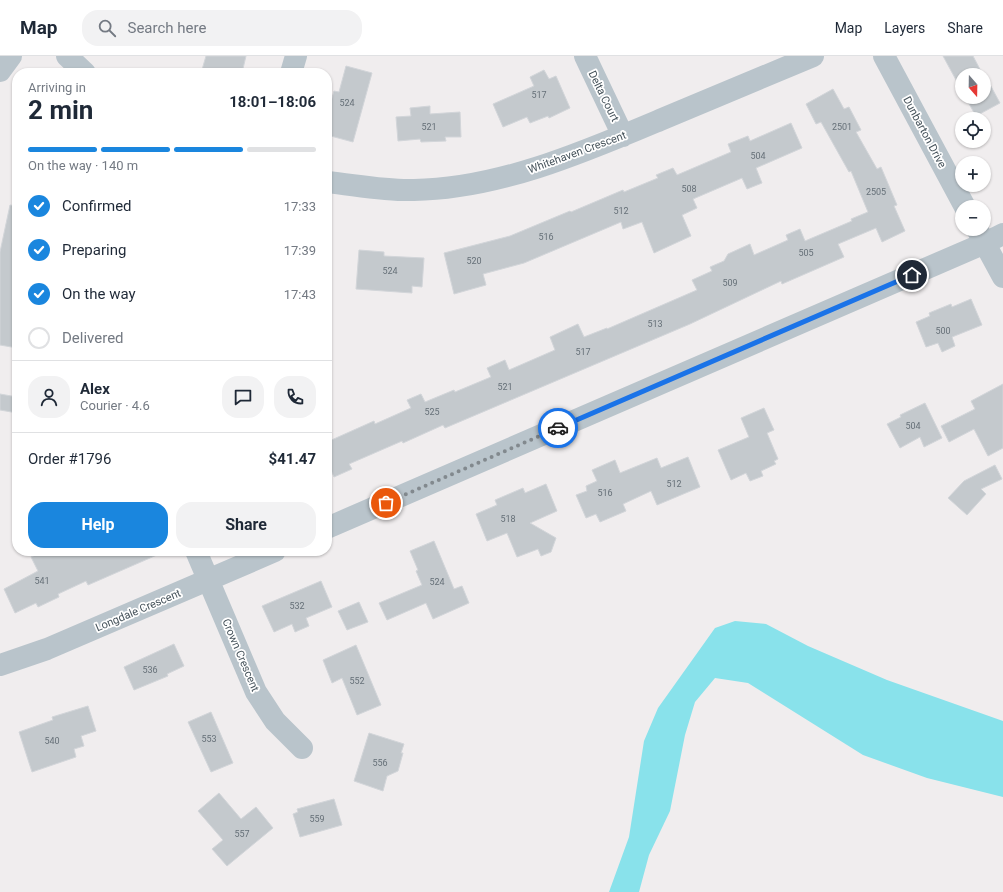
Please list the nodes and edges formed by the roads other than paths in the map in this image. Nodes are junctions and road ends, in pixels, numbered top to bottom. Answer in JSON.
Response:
{"nodes":[{"id":1,"x":12,"y":56,"type":"edge"},
{"id":2,"x":67,"y":56,"type":"edge"},
{"id":3,"x":296,"y":56,"type":"edge"},
{"id":4,"x":585,"y":56,"type":"edge"},
{"id":5,"x":813,"y":56,"type":"edge"},
{"id":6,"x":884,"y":56,"type":"edge"},
{"id":7,"x":80,"y":68,"type":"edge"},
{"id":8,"x":292,"y":68,"type":"edge"},
{"id":9,"x":0,"y":71,"type":"edge"},
{"id":10,"x":623,"y":136,"type":"junction"},
{"id":11,"x":332,"y":183,"type":"edge"},
{"id":12,"x":961,"y":200,"type":"edge"},
{"id":13,"x":986,"y":236,"type":"edge"},
{"id":14,"x":988,"y":236,"type":"edge"},
{"id":15,"x":1003,"y":277,"type":"edge"},
{"id":16,"x":332,"y":526,"type":"edge"},
{"id":17,"x":198,"y":556,"type":"edge"},
{"id":18,"x":264,"y":556,"type":"edge"},
{"id":19,"x":209,"y":580,"type":"junction"},
{"id":20,"x":0,"y":665,"type":"edge"},
{"id":21,"x":302,"y":748,"type":"dead end"}],
"edges":[{"from":1,"to":9,"type":"street"},
{"from":2,"to":7,"type":"street"},
{"from":3,"to":8,"type":"street"},
{"from":4,"to":10,"type":"street","name":"Delta Court"},
{"from":5,"to":10,"type":"street","name":"Whitehaven Crescent"},
{"from":6,"to":12,"type":"street","name":"Dunbarton Drive"},
{"from":10,"to":11,"type":"street","name":"Whitehaven Crescent"},
{"from":13,"to":16,"type":"street"},
{"from":14,"to":15,"type":"street"},
{"from":17,"to":19,"type":"street","name":"Crown Crescent"},
{"from":18,"to":19,"type":"street","name":"Longdale Crescent"},
{"from":19,"to":20,"type":"street","name":"Longdale Crescent"},
{"from":19,"to":21,"type":"street","name":"Crown Crescent"}]}
